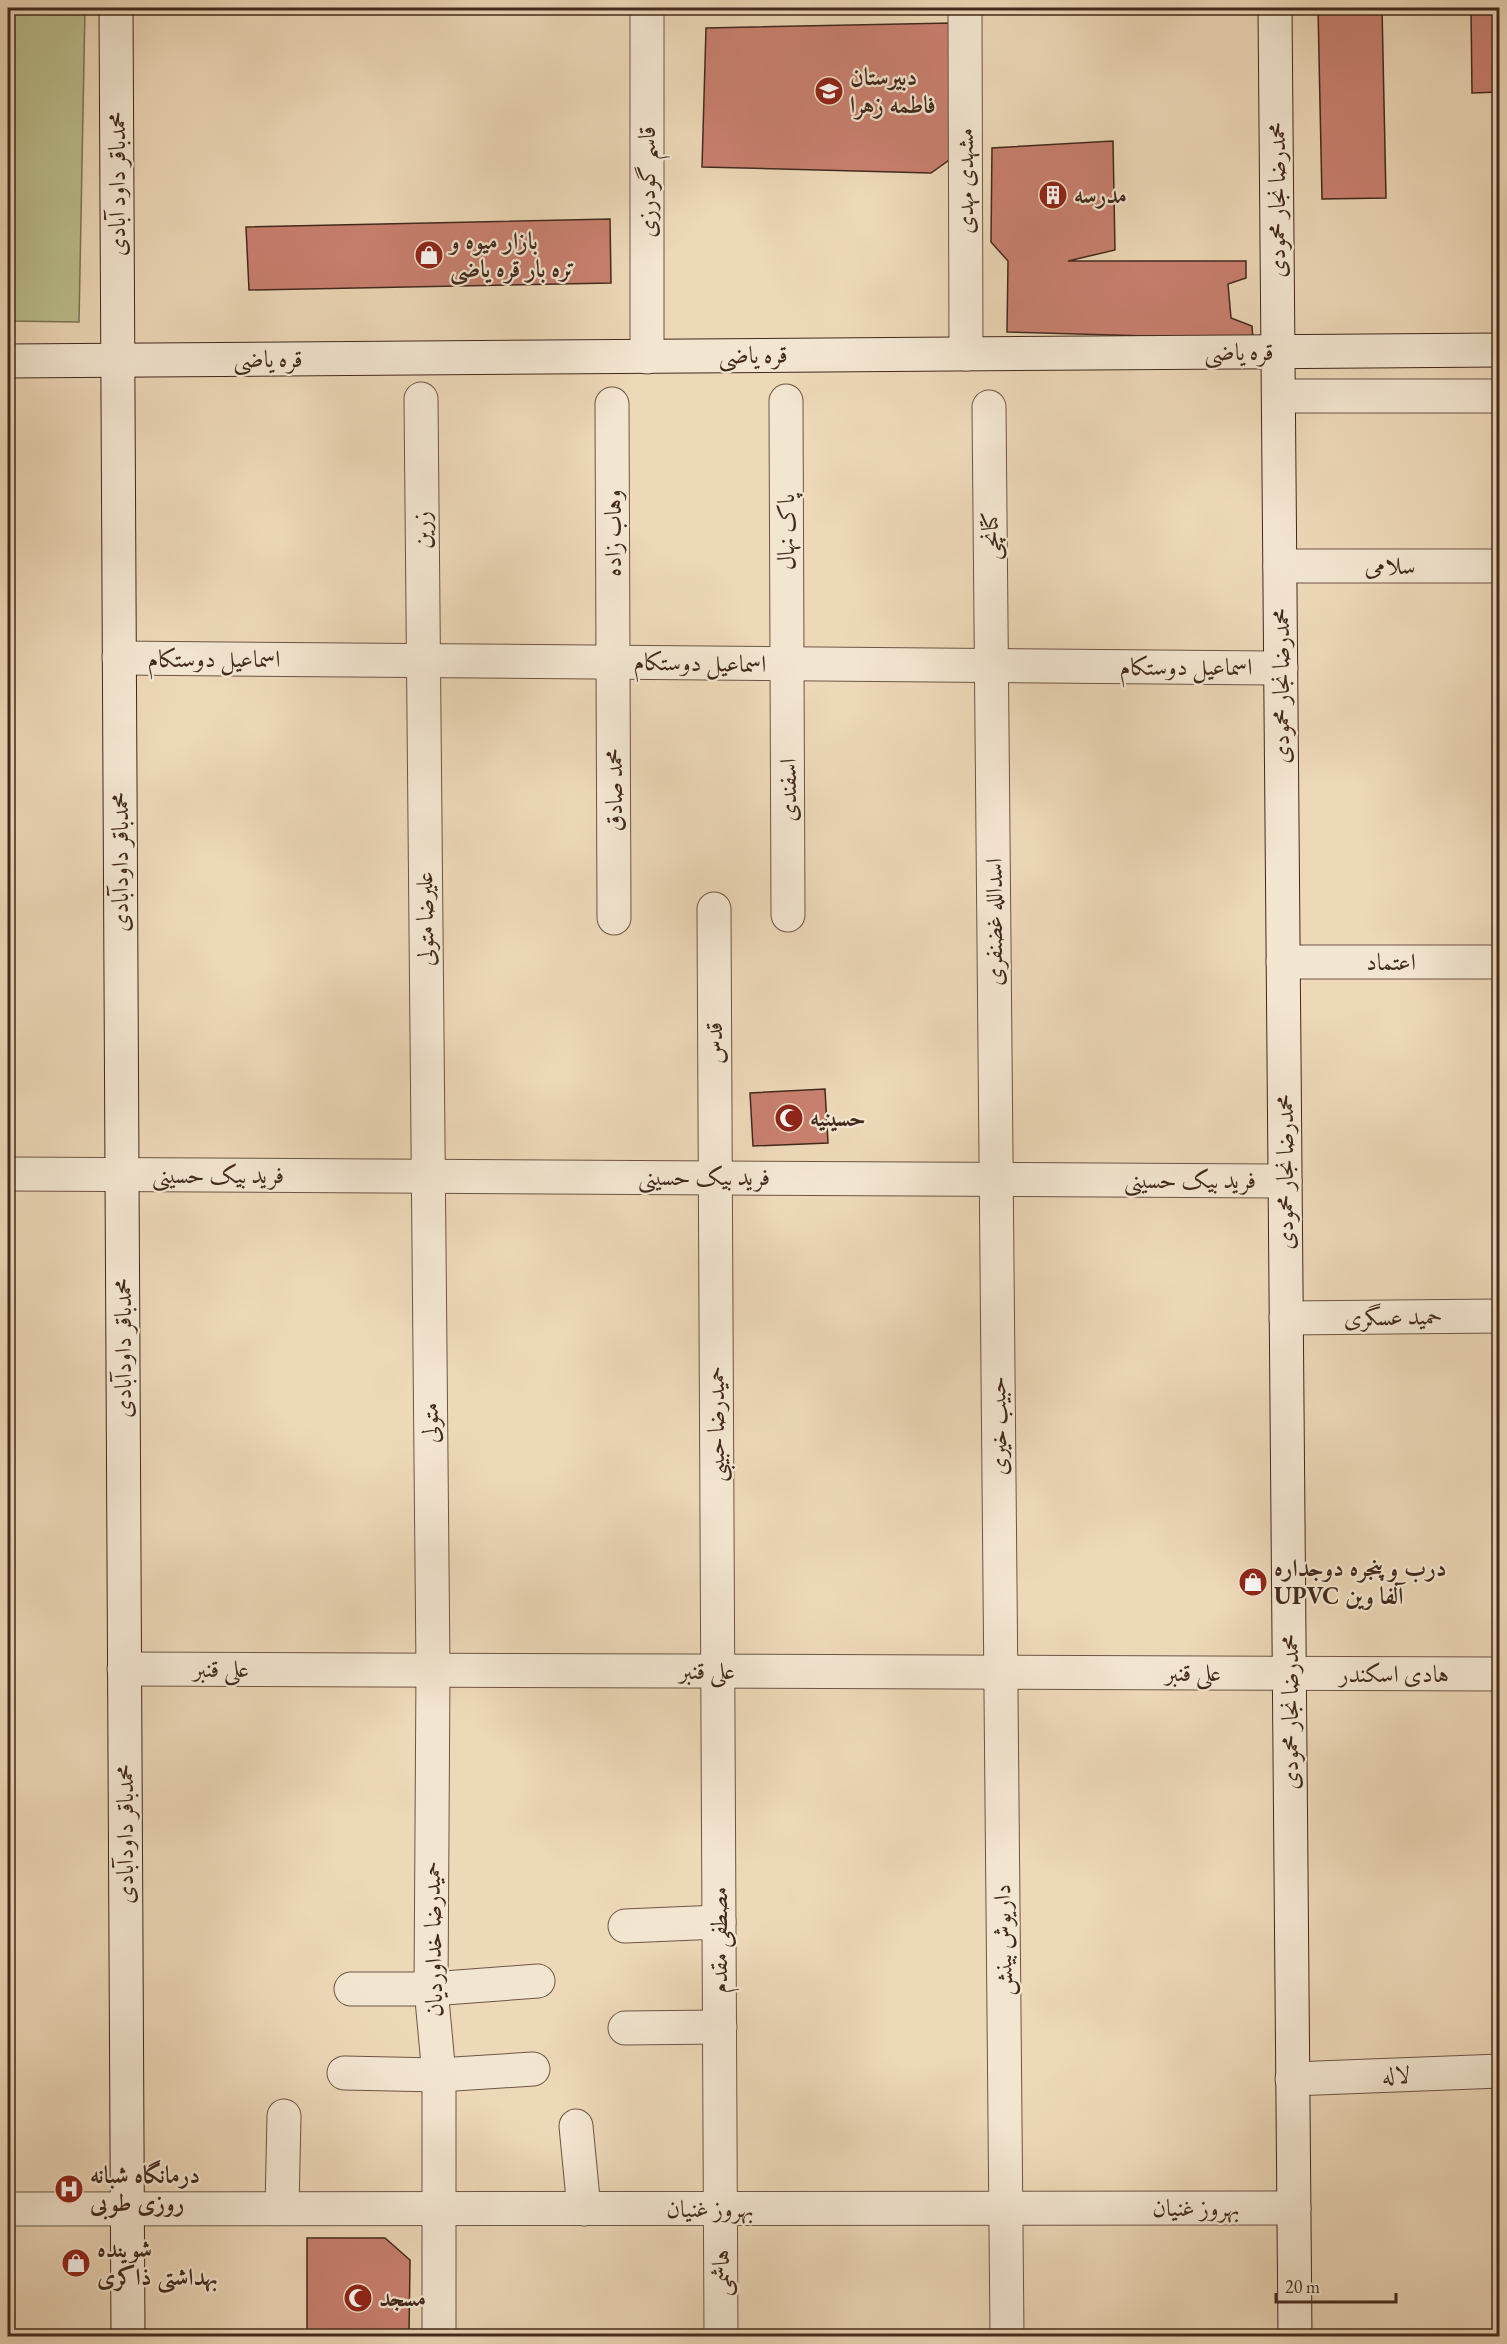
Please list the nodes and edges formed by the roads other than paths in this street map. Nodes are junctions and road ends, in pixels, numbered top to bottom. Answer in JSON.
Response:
{"nodes":[{"id":1,"x":116,"y":8,"type":"edge"},
{"id":2,"x":647,"y":8,"type":"edge"},
{"id":3,"x":964,"y":8,"type":"edge"},
{"id":4,"x":1275,"y":8,"type":"edge"},
{"id":5,"x":1500,"y":350,"type":"edge"},
{"id":6,"x":1278,"y":352,"type":"junction"},
{"id":7,"x":966,"y":354,"type":"junction"},
{"id":8,"x":647,"y":357,"type":"junction"},
{"id":9,"x":117,"y":360,"type":"junction"},
{"id":10,"x":8,"y":361,"type":"edge"},
{"id":11,"x":1279,"y":396,"type":"junction"},
{"id":12,"x":1500,"y":396,"type":"edge"},
{"id":13,"x":421,"y":399,"type":"dead end"},
{"id":14,"x":786,"y":401,"type":"dead end"},
{"id":15,"x":612,"y":404,"type":"dead end"},
{"id":16,"x":989,"y":407,"type":"dead end"},
{"id":17,"x":1280,"y":566,"type":"junction"},
{"id":18,"x":1500,"y":566,"type":"edge"},
{"id":19,"x":119,"y":658,"type":"junction"},
{"id":20,"x":423,"y":661,"type":"junction"},
{"id":21,"x":613,"y":662,"type":"junction"},
{"id":22,"x":787,"y":664,"type":"junction"},
{"id":23,"x":992,"y":666,"type":"junction"},
{"id":24,"x":1281,"y":668,"type":"junction"},
{"id":25,"x":714,"y":909,"type":"dead end"},
{"id":26,"x":789,"y":915,"type":"dead end"},
{"id":27,"x":614,"y":918,"type":"dead end"},
{"id":28,"x":1284,"y":962,"type":"junction"},
{"id":29,"x":1500,"y":962,"type":"edge"},
{"id":30,"x":8,"y":1174,"type":"edge"},
{"id":31,"x":122,"y":1174,"type":"junction"},
{"id":32,"x":428,"y":1176,"type":"junction"},
{"id":33,"x":715,"y":1177,"type":"junction"},
{"id":34,"x":996,"y":1179,"type":"junction"},
{"id":35,"x":1285,"y":1180,"type":"junction"},
{"id":36,"x":1500,"y":1316,"type":"edge"},
{"id":37,"x":1286,"y":1318,"type":"junction"},
{"id":38,"x":124,"y":1669,"type":"junction"},
{"id":39,"x":433,"y":1670,"type":"junction"},
{"id":40,"x":718,"y":1671,"type":"junction"},
{"id":41,"x":1001,"y":1672,"type":"junction"},
{"id":42,"x":1289,"y":1673,"type":"junction"},
{"id":43,"x":1500,"y":1674,"type":"edge"},
{"id":44,"x":719,"y":1922,"type":"junction"},
{"id":45,"x":625,"y":1926,"type":"dead end"},
{"id":46,"x":538,"y":1981,"type":"dead end"},
{"id":47,"x":351,"y":1989,"type":"dead end"},
{"id":48,"x":431,"y":1989,"type":"junction"},
{"id":49,"x":720,"y":2027,"type":"junction"},
{"id":50,"x":625,"y":2028,"type":"dead end"},
{"id":51,"x":533,"y":2069,"type":"dead end"},
{"id":52,"x":1500,"y":2071,"type":"edge"},
{"id":53,"x":344,"y":2073,"type":"dead end"},
{"id":54,"x":439,"y":2075,"type":"junction"},
{"id":55,"x":1292,"y":2079,"type":"junction"},
{"id":56,"x":284,"y":2116,"type":"dead end"},
{"id":57,"x":576,"y":2126,"type":"dead end"},
{"id":58,"x":8,"y":2208,"type":"edge"},
{"id":59,"x":127,"y":2208,"type":"junction"},
{"id":60,"x":282,"y":2208,"type":"junction"},
{"id":61,"x":438,"y":2208,"type":"junction"},
{"id":62,"x":1006,"y":2208,"type":"junction"},
{"id":63,"x":1294,"y":2208,"type":"junction"},
{"id":64,"x":584,"y":2209,"type":"junction"},
{"id":65,"x":721,"y":2209,"type":"junction"},
{"id":66,"x":128,"y":2337,"type":"edge"},
{"id":67,"x":439,"y":2337,"type":"edge"},
{"id":68,"x":721,"y":2337,"type":"edge"},
{"id":69,"x":1007,"y":2337,"type":"edge"},
{"id":70,"x":1295,"y":2337,"type":"edge"}],
"edges":[{"from":1,"to":9,"type":"street","name":"محمدباقر داود آبادی"},
{"from":2,"to":8,"type":"street","name":"قاسم گودرزی"},
{"from":3,"to":7,"type":"street","name":"مشهدی مهدی"},
{"from":4,"to":6,"type":"street","name":"محمدرضا نجار محمودی"},
{"from":5,"to":6,"type":"street","name":"قره یاضی"},
{"from":6,"to":7,"type":"street","name":"قره یاضی"},
{"from":6,"to":11,"type":"street","name":"محمدرضا نجار محمودی"},
{"from":7,"to":8,"type":"street","name":"قره یاضی"},
{"from":8,"to":9,"type":"street","name":"قره یاضی"},
{"from":9,"to":10,"type":"street","name":"قره یاضی"},
{"from":9,"to":19,"type":"street","name":"محمدباقر داودآبادی"},
{"from":11,"to":12,"type":"street"},
{"from":11,"to":17,"type":"street","name":"محمدرضا نجار محمودی"},
{"from":13,"to":20,"type":"street","name":"زرین"},
{"from":14,"to":22,"type":"street","name":"پاک نهال"},
{"from":15,"to":21,"type":"street","name":"وهاب زاده"},
{"from":16,"to":23,"type":"street","name":"کتانچی"},
{"from":17,"to":18,"type":"street","name":"سلامی"},
{"from":17,"to":24,"type":"street","name":"محمدرضا نجار محمودی"},
{"from":19,"to":20,"type":"street","name":"اسماعیل دوستکام"},
{"from":19,"to":31,"type":"street","name":"محمدباقر داودآبادی"},
{"from":20,"to":21,"type":"street","name":"اسماعیل دوستکام"},
{"from":20,"to":32,"type":"street","name":"علیرضا متولی"},
{"from":21,"to":22,"type":"street","name":"اسماعیل دوستکام"},
{"from":21,"to":27,"type":"street","name":"محمد صادق"},
{"from":22,"to":23,"type":"street","name":"اسماعیل دوستکام"},
{"from":22,"to":26,"type":"street","name":"اسفندی"},
{"from":23,"to":24,"type":"street","name":"اسماعیل دوستکام"},
{"from":23,"to":34,"type":"street","name":"اسدالله غضنفری"},
{"from":24,"to":28,"type":"street","name":"محمدرضا نجار محمودی"},
{"from":25,"to":33,"type":"street","name":"قدس"},
{"from":28,"to":29,"type":"street","name":"اعتماد"},
{"from":28,"to":35,"type":"street","name":"محمدرضا نجار محمودی"},
{"from":30,"to":31,"type":"street","name":"فرید بیک حسینی"},
{"from":31,"to":32,"type":"street","name":"فرید بیک حسینی"},
{"from":31,"to":38,"type":"street","name":"محمدباقر داودآبادی"},
{"from":32,"to":33,"type":"street","name":"فرید بیک حسینی"},
{"from":32,"to":39,"type":"street","name":"متولی"},
{"from":33,"to":34,"type":"street","name":"فرید بیک حسینی"},
{"from":33,"to":40,"type":"street","name":"حمیدرضا حبیبی"},
{"from":34,"to":35,"type":"street","name":"فرید بیک حسینی"},
{"from":34,"to":41,"type":"street","name":"حبیب خیری"},
{"from":35,"to":37,"type":"street","name":"محمدرضا نجار محمودی"},
{"from":36,"to":37,"type":"street","name":"حمید عسگری"},
{"from":37,"to":42,"type":"street","name":"محمدرضا نجار محمودی"},
{"from":38,"to":39,"type":"street","name":"علی قنبر"},
{"from":38,"to":59,"type":"street","name":"محمدباقر داودآبادی"},
{"from":39,"to":40,"type":"street","name":"علی قنبر"},
{"from":39,"to":48,"type":"street","name":"حمیدرضا خداوردیان"},
{"from":40,"to":41,"type":"street","name":"علی قنبر"},
{"from":40,"to":44,"type":"street","name":"مصطفی مقدم"},
{"from":41,"to":42,"type":"street","name":"علی قنبر"},
{"from":41,"to":62,"type":"street","name":"داریوش بینش"},
{"from":42,"to":43,"type":"street","name":"هادی اسکندر"},
{"from":42,"to":55,"type":"street","name":"محمدرضا نجار محمودی"},
{"from":44,"to":45,"type":"street"},
{"from":44,"to":49,"type":"street","name":"مصطفی مقدم"},
{"from":46,"to":48,"type":"street"},
{"from":47,"to":48,"type":"street"},
{"from":48,"to":54,"type":"street","name":"حمیدرضا خداوردیان"},
{"from":49,"to":50,"type":"street"},
{"from":49,"to":65,"type":"street","name":"مصطفی مقدم"},
{"from":51,"to":54,"type":"street"},
{"from":52,"to":55,"type":"street","name":"لاله"},
{"from":53,"to":54,"type":"street"},
{"from":54,"to":61,"type":"street","name":"حمیدرضا خداوردیان"},
{"from":55,"to":63,"type":"street","name":"محمدرضا نجار محمودی"},
{"from":56,"to":60,"type":"street"},
{"from":57,"to":64,"type":"street"},
{"from":58,"to":59,"type":"street","name":"بهروز غنیان"},
{"from":59,"to":60,"type":"street","name":"بهروز غنیان"},
{"from":59,"to":66,"type":"street","name":"محمدباقر داودآبادی"},
{"from":60,"to":61,"type":"street","name":"بهروز غنیان"},
{"from":61,"to":64,"type":"street","name":"بهروز غنیان"},
{"from":61,"to":67,"type":"street","name":"حمیدرضا خداوردیان"},
{"from":62,"to":63,"type":"street","name":"بهروز غنیان"},
{"from":62,"to":65,"type":"street","name":"بهروز غنیان"},
{"from":62,"to":69,"type":"street","name":"داریوش بینش"},
{"from":63,"to":70,"type":"street","name":"محمدرضا نجار محمودی"},
{"from":64,"to":65,"type":"street","name":"بهروز غنیان"},
{"from":65,"to":68,"type":"street","name":"هاشمی"}]}
